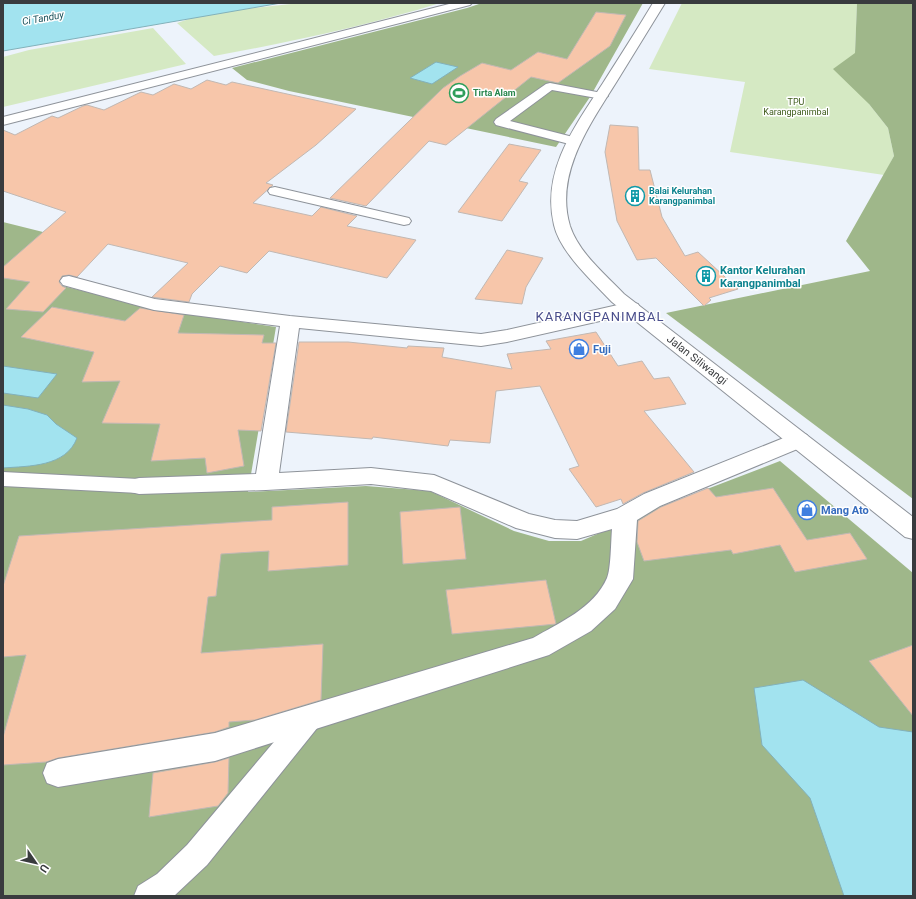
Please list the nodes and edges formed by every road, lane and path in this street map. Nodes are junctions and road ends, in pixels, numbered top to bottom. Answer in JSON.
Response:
{"nodes":[{"id":1,"x":466,"y":3,"type":"edge"},
{"id":2,"x":659,"y":3,"type":"edge"},
{"id":3,"x":602,"y":96,"type":"junction"},
{"id":4,"x":3,"y":121,"type":"edge"},
{"id":5,"x":573,"y":141,"type":"junction"},
{"id":6,"x":276,"y":191,"type":"dead end"},
{"id":7,"x":404,"y":221,"type":"dead end"},
{"id":8,"x":69,"y":282,"type":"dead end"},
{"id":9,"x":630,"y":308,"type":"junction"},
{"id":10,"x":290,"y":322,"type":"junction"},
{"id":11,"x":799,"y":440,"type":"junction"},
{"id":12,"x":3,"y":479,"type":"edge"},
{"id":13,"x":266,"y":482,"type":"junction"},
{"id":14,"x":139,"y":486,"type":"joint"},
{"id":15,"x":625,"y":516,"type":"junction"},
{"id":16,"x":913,"y":530,"type":"edge"},
{"id":17,"x":308,"y":719,"type":"junction"},
{"id":18,"x":58,"y":773,"type":"dead end"},
{"id":19,"x":148,"y":896,"type":"edge"}],
"edges":[{"from":1,"to":4,"type":"main road"},
{"from":2,"to":3,"type":"main road","name":"Jalan Siliwangi"},
{"from":3,"to":5,"type":"main road","name":"Jalan Siliwangi"},
{"from":3,"to":5,"type":"lane"},
{"from":5,"to":9,"type":"main road","name":"Jalan Siliwangi"},
{"from":6,"to":7,"type":"lane"},
{"from":8,"to":10,"type":"main road"},
{"from":9,"to":10,"type":"main road"},
{"from":9,"to":11,"type":"main road","name":"Jalan Siliwangi"},
{"from":10,"to":13,"type":"main road"},
{"from":11,"to":15,"type":"main road"},
{"from":11,"to":16,"type":"main road","name":"Jalan Siliwangi"},
{"from":12,"to":14,"type":"lane"},
{"from":13,"to":14,"type":"main road"},
{"from":13,"to":15,"type":"main road"},
{"from":15,"to":17,"type":"main road"},
{"from":17,"to":18,"type":"main road"},
{"from":17,"to":19,"type":"lane"}]}
